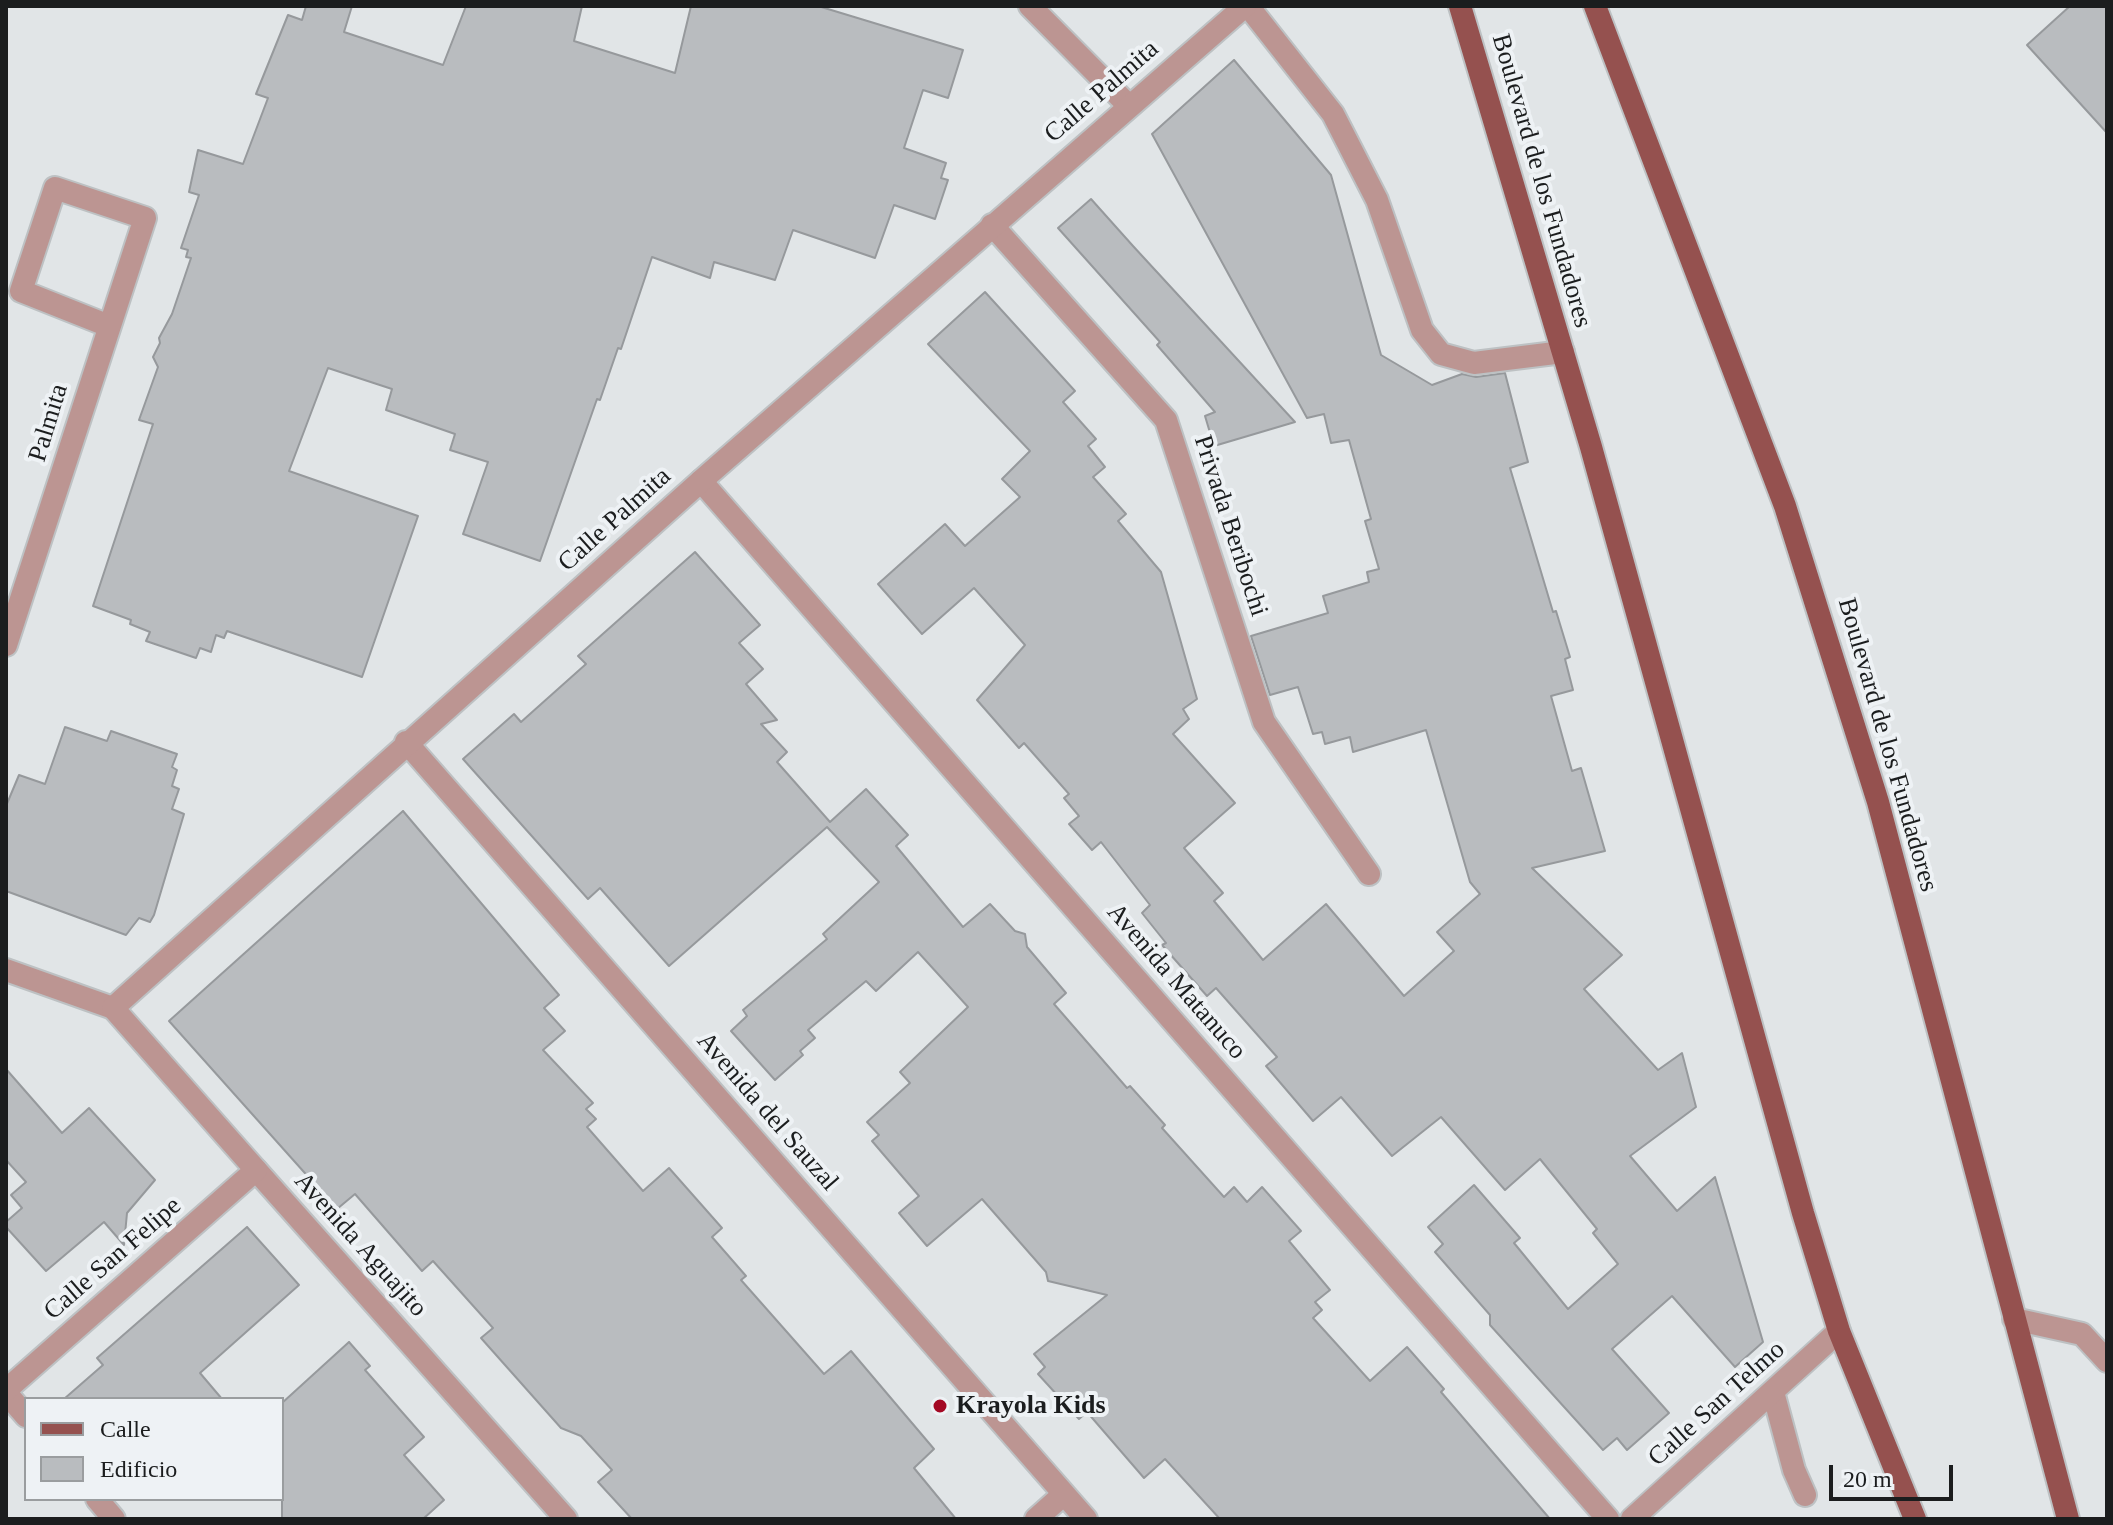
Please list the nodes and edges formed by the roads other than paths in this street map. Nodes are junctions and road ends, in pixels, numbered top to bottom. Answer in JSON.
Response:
{"nodes":[{"id":1,"x":1030,"y":6,"type":"edge"},
{"id":2,"x":1247,"y":6,"type":"edge"},
{"id":3,"x":1460,"y":6,"type":"edge"},
{"id":4,"x":1595,"y":6,"type":"edge"},
{"id":5,"x":1129,"y":106,"type":"junction"},
{"id":6,"x":992,"y":225,"type":"junction"},
{"id":7,"x":109,"y":326,"type":"junction"},
{"id":8,"x":1563,"y":352,"type":"junction"},
{"id":9,"x":701,"y":481,"type":"junction"},
{"id":10,"x":6,"y":645,"type":"edge"},
{"id":11,"x":406,"y":742,"type":"junction"},
{"id":12,"x":1369,"y":874,"type":"dead end"},
{"id":13,"x":6,"y":970,"type":"edge"},
{"id":14,"x":113,"y":1008,"type":"junction"},
{"id":15,"x":256,"y":1170,"type":"junction"},
{"id":16,"x":2014,"y":1319,"type":"junction"},
{"id":17,"x":1839,"y":1331,"type":"junction"},
{"id":18,"x":2107,"y":1361,"type":"edge"},
{"id":19,"x":6,"y":1392,"type":"edge"},
{"id":20,"x":1773,"y":1392,"type":"junction"},
{"id":21,"x":24,"y":1414,"type":"edge"},
{"id":22,"x":1064,"y":1494,"type":"junction"},
{"id":23,"x":1805,"y":1495,"type":"dead end"},
{"id":24,"x":99,"y":1501,"type":"edge"},
{"id":25,"x":114,"y":1519,"type":"edge"},
{"id":26,"x":566,"y":1519,"type":"edge"},
{"id":27,"x":1036,"y":1519,"type":"edge"},
{"id":28,"x":1086,"y":1519,"type":"edge"},
{"id":29,"x":1608,"y":1519,"type":"edge"},
{"id":30,"x":1632,"y":1519,"type":"edge"},
{"id":31,"x":1915,"y":1519,"type":"edge"},
{"id":32,"x":2068,"y":1519,"type":"edge"}],
"edges":[{"from":1,"to":5,"type":"street"},
{"from":2,"to":5,"type":"street","name":"Calle Palmita"},
{"from":2,"to":8,"type":"street"},
{"from":3,"to":8,"type":"main road","name":"Boulevard de los Fundadores"},
{"from":4,"to":16,"type":"main road","name":"Boulevard de los Fundadores"},
{"from":5,"to":6,"type":"street","name":"Calle Palmita"},
{"from":6,"to":9,"type":"street","name":"Calle Palmita"},
{"from":6,"to":12,"type":"street","name":"Privada Beribochi"},
{"from":7,"to":7,"type":"street","name":"Palmita"},
{"from":7,"to":10,"type":"street","name":"Palmita"},
{"from":8,"to":17,"type":"main road","name":"Boulevard de los Fundadores"},
{"from":9,"to":11,"type":"street","name":"Calle Palmita"},
{"from":9,"to":29,"type":"street","name":"Avenida Matanuco"},
{"from":11,"to":14,"type":"street","name":"Calle Palmita"},
{"from":11,"to":22,"type":"street","name":"Avenida del Sauzal"},
{"from":13,"to":14,"type":"street"},
{"from":14,"to":15,"type":"street","name":"Avenida Aguajito"},
{"from":15,"to":19,"type":"street","name":"Calle San Felipe"},
{"from":15,"to":26,"type":"street","name":"Avenida Aguajito"},
{"from":16,"to":18,"type":"street"},
{"from":16,"to":32,"type":"main road","name":"Boulevard de los Fundadores"},
{"from":17,"to":20,"type":"street","name":"Calle San Telmo"},
{"from":17,"to":31,"type":"main road","name":"Boulevard de los Fundadores"},
{"from":19,"to":21,"type":"street"},
{"from":20,"to":23,"type":"street"},
{"from":20,"to":30,"type":"street","name":"Calle San Telmo"},
{"from":22,"to":27,"type":"street"},
{"from":22,"to":28,"type":"street","name":"Avenida del Sauzal"},
{"from":24,"to":25,"type":"street"}]}
